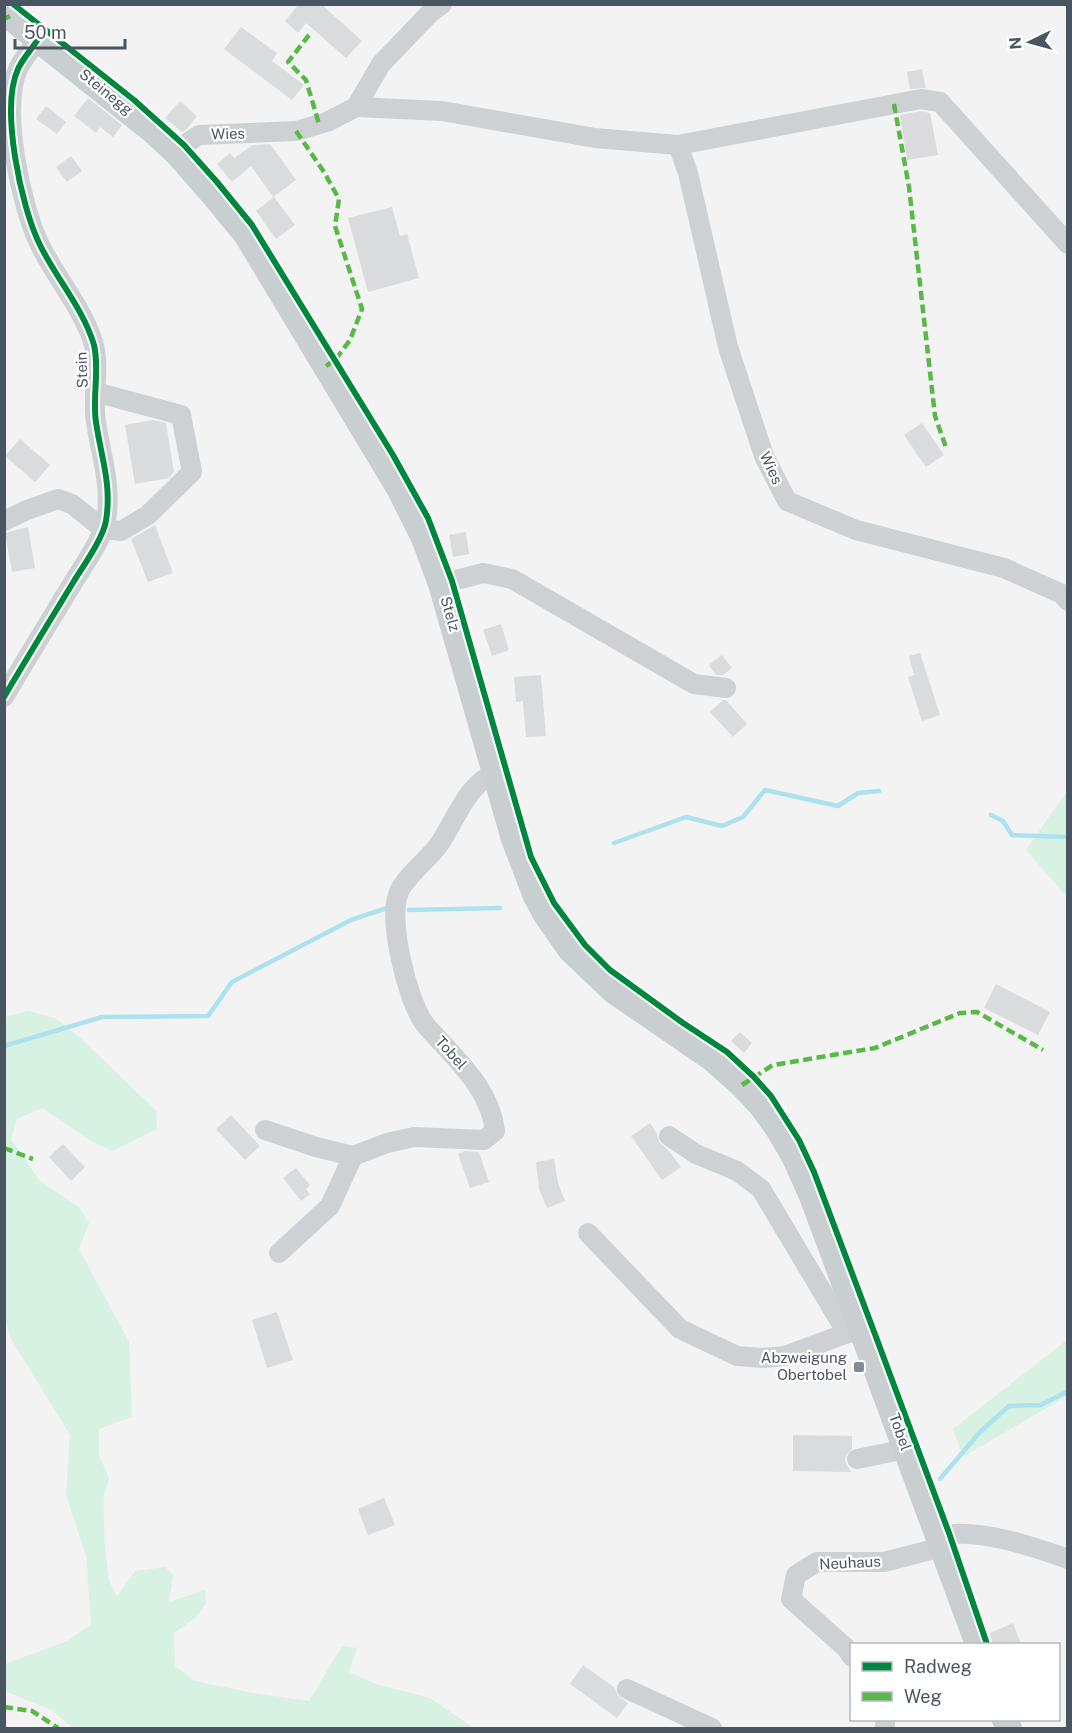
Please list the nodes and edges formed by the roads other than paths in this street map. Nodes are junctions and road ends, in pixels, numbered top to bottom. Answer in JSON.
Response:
{"nodes":[{"id":1,"x":442,"y":4,"type":"edge"},
{"id":2,"x":4,"y":12,"type":"edge"},
{"id":3,"x":38,"y":39,"type":"junction"},
{"id":4,"x":356,"y":107,"type":"junction"},
{"id":5,"x":678,"y":145,"type":"junction"},
{"id":6,"x":177,"y":153,"type":"junction"},
{"id":7,"x":1068,"y":244,"type":"edge"},
{"id":8,"x":95,"y":392,"type":"junction"},
{"id":9,"x":4,"y":521,"type":"edge"},
{"id":10,"x":103,"y":529,"type":"junction"},
{"id":11,"x":441,"y":584,"type":"junction"},
{"id":12,"x":1068,"y":601,"type":"edge"},
{"id":13,"x":726,"y":688,"type":"dead end"},
{"id":14,"x":4,"y":697,"type":"edge"},
{"id":15,"x":495,"y":774,"type":"junction"},
{"id":16,"x":528,"y":878,"type":"joint"},
{"id":17,"x":265,"y":1130,"type":"dead end"},
{"id":18,"x":669,"y":1136,"type":"dead end"},
{"id":19,"x":353,"y":1156,"type":"junction"},
{"id":20,"x":588,"y":1233,"type":"dead end"},
{"id":21,"x":279,"y":1252,"type":"dead end"},
{"id":22,"x":854,"y":1331,"type":"junction"},
{"id":23,"x":906,"y":1449,"type":"junction"},
{"id":24,"x":857,"y":1459,"type":"dead end"},
{"id":25,"x":940,"y":1541,"type":"junction"},
{"id":26,"x":1068,"y":1559,"type":"edge"},
{"id":27,"x":978,"y":1643,"type":"edge"},
{"id":28,"x":850,"y":1654,"type":"edge"},
{"id":29,"x":627,"y":1689,"type":"dead end"},
{"id":30,"x":712,"y":1728,"type":"edge"}],
"edges":[{"from":1,"to":4,"type":"street"},
{"from":2,"to":3,"type":"main road","name":"Steinegg"},
{"from":3,"to":6,"type":"main road","name":"Steinegg"},
{"from":3,"to":8,"type":"street","name":"Stein"},
{"from":4,"to":5,"type":"street"},
{"from":4,"to":6,"type":"street","name":"Wies"},
{"from":5,"to":7,"type":"street"},
{"from":5,"to":12,"type":"street","name":"Wies"},
{"from":6,"to":11,"type":"main road"},
{"from":8,"to":10,"type":"street","name":"Stein"},
{"from":8,"to":10,"type":"street"},
{"from":9,"to":10,"type":"street"},
{"from":10,"to":14,"type":"street","name":"Stein"},
{"from":11,"to":13,"type":"street","name":"Stelz"},
{"from":11,"to":15,"type":"main road","name":"Stelz"},
{"from":15,"to":16,"type":"main road","name":"Stelz"},
{"from":15,"to":19,"type":"street","name":"Tobel"},
{"from":16,"to":22,"type":"main road","name":"Tobel"},
{"from":17,"to":19,"type":"street"},
{"from":18,"to":22,"type":"street"},
{"from":19,"to":21,"type":"street"},
{"from":20,"to":22,"type":"street"},
{"from":22,"to":23,"type":"main road","name":"Tobel"},
{"from":23,"to":24,"type":"street"},
{"from":23,"to":25,"type":"main road","name":"Tobel"},
{"from":25,"to":26,"type":"street"},
{"from":25,"to":27,"type":"main road","name":"Tobel"},
{"from":25,"to":28,"type":"street","name":"Neuhaus"},
{"from":29,"to":30,"type":"street"}]}
